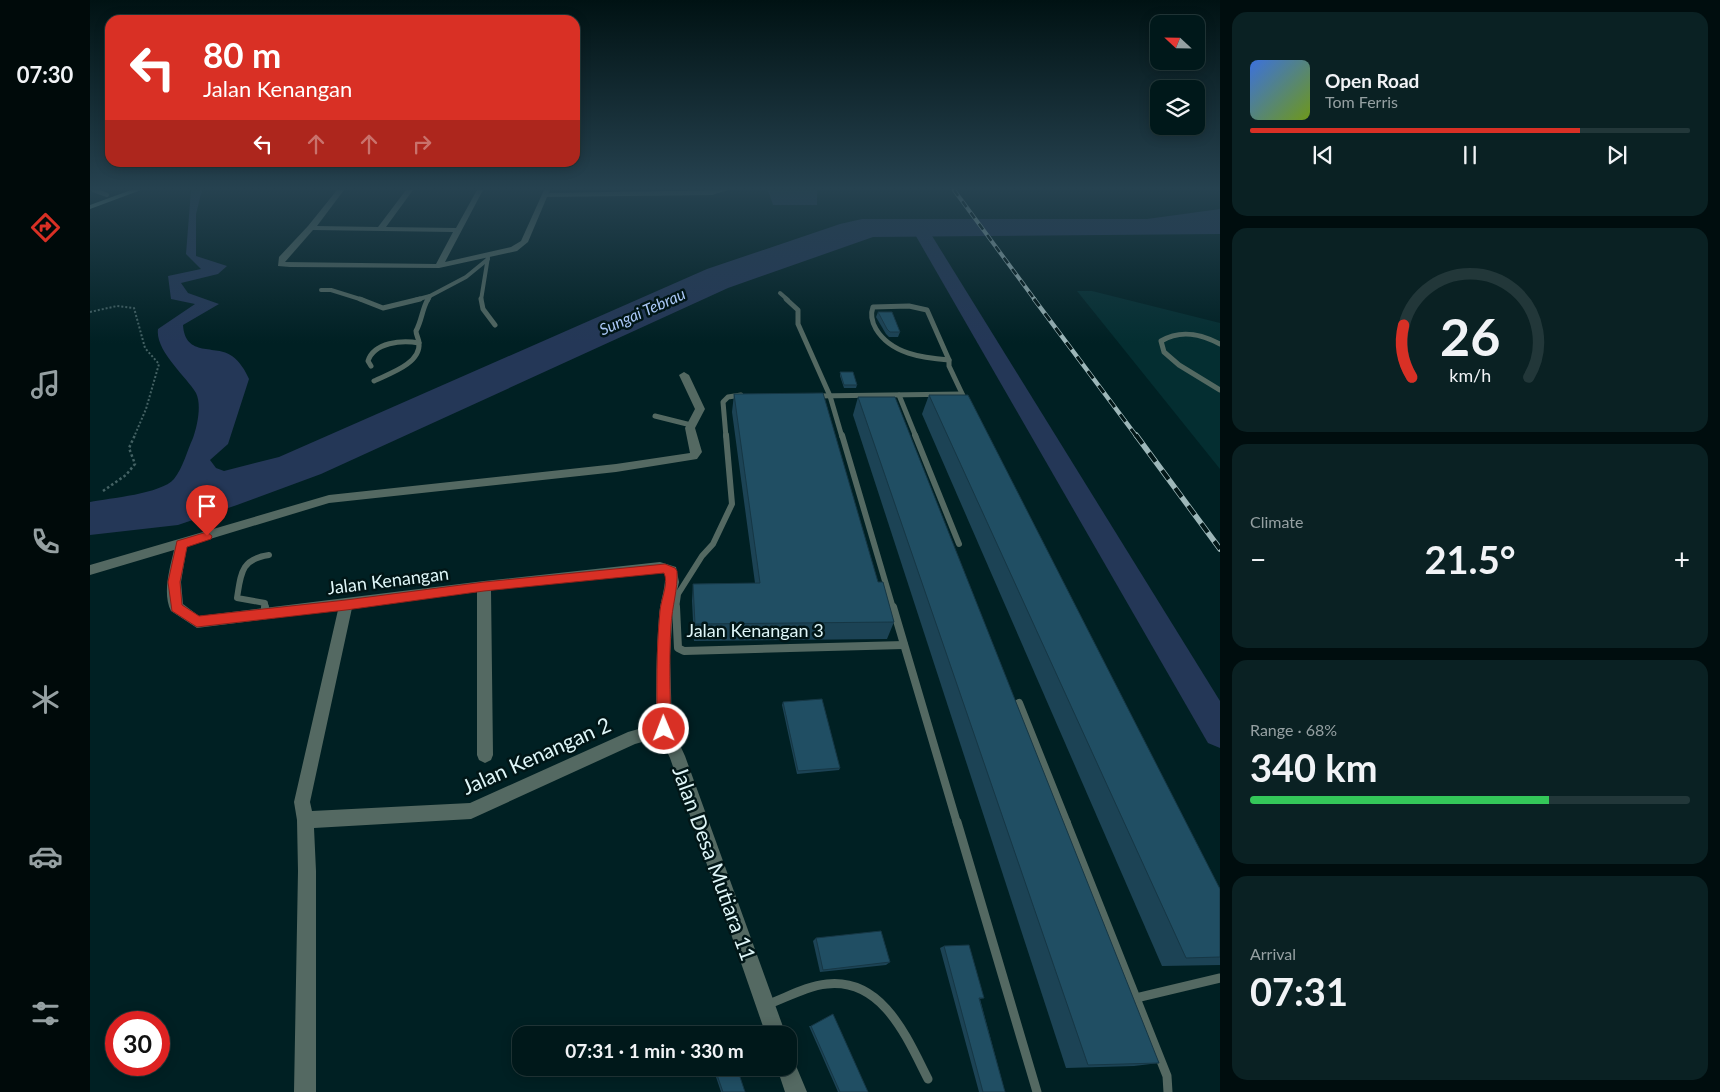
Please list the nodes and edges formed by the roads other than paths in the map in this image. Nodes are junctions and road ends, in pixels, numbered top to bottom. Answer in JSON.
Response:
{"nodes":[{"id":1,"x":299,"y":241,"type":"edge"},
{"id":2,"x":452,"y":241,"type":"edge"},
{"id":3,"x":522,"y":241,"type":"edge"},
{"id":4,"x":488,"y":257,"type":"junction"},
{"id":5,"x":439,"y":266,"type":"junction"},
{"id":6,"x":321,"y":290,"type":"dead end"},
{"id":7,"x":780,"y":294,"type":"dead end"},
{"id":8,"x":430,"y":296,"type":"junction"},
{"id":9,"x":495,"y":325,"type":"dead end"},
{"id":10,"x":412,"y":334,"type":"junction"},
{"id":11,"x":402,"y":341,"type":"junction"},
{"id":12,"x":419,"y":343,"type":"junction"},
{"id":13,"x":1220,"y":344,"type":"edge"},
{"id":14,"x":949,"y":360,"type":"junction"},
{"id":15,"x":371,"y":366,"type":"dead end"},
{"id":16,"x":684,"y":375,"type":"dead end"},
{"id":17,"x":374,"y":381,"type":"dead end"},
{"id":18,"x":1220,"y":390,"type":"edge"},
{"id":19,"x":962,"y":394,"type":"junction"},
{"id":20,"x":751,"y":395,"type":"edge"},
{"id":21,"x":899,"y":395,"type":"junction"},
{"id":22,"x":810,"y":396,"type":"edge"},
{"id":23,"x":830,"y":396,"type":"junction"},
{"id":24,"x":971,"y":411,"type":"edge"},
{"id":25,"x":656,"y":416,"type":"dead end"},
{"id":26,"x":691,"y":425,"type":"junction"},
{"id":27,"x":181,"y":544,"type":"junction"},
{"id":28,"x":959,"y":544,"type":"dead end"},
{"id":29,"x":269,"y":554,"type":"dead end"},
{"id":30,"x":90,"y":570,"type":"edge"},
{"id":31,"x":671,"y":571,"type":"joint"},
{"id":32,"x":484,"y":586,"type":"junction"},
{"id":33,"x":346,"y":605,"type":"junction"},
{"id":34,"x":265,"y":614,"type":"junction"},
{"id":35,"x":904,"y":645,"type":"junction"},
{"id":36,"x":1019,"y":703,"type":"dead end"},
{"id":37,"x":664,"y":729,"type":"junction"},
{"id":38,"x":485,"y":755,"type":"dead end"},
{"id":39,"x":305,"y":820,"type":"junction"},
{"id":40,"x":1220,"y":978,"type":"edge"},
{"id":41,"x":1136,"y":998,"type":"junction"},
{"id":42,"x":765,"y":1005,"type":"junction"},
{"id":43,"x":773,"y":1026,"type":"edge"},
{"id":44,"x":791,"y":1076,"type":"edge"},
{"id":45,"x":928,"y":1079,"type":"dead end"},
{"id":46,"x":305,"y":1092,"type":"edge"},
{"id":47,"x":796,"y":1092,"type":"edge"},
{"id":48,"x":1037,"y":1092,"type":"edge"},
{"id":49,"x":1168,"y":1092,"type":"edge"}],
"edges":[{"from":1,"to":5,"type":"street"},
{"from":2,"to":5,"type":"street"},
{"from":3,"to":4,"type":"street"},
{"from":4,"to":5,"type":"street"},
{"from":4,"to":8,"type":"lane"},
{"from":4,"to":9,"type":"lane"},
{"from":6,"to":8,"type":"lane"},
{"from":7,"to":23,"type":"lane"},
{"from":8,"to":10,"type":"lane"},
{"from":10,"to":11,"type":"lane"},
{"from":10,"to":12,"type":"lane"},
{"from":11,"to":12,"type":"lane"},
{"from":11,"to":15,"type":"lane"},
{"from":12,"to":17,"type":"lane"},
{"from":13,"to":18,"type":"lane"},
{"from":14,"to":14,"type":"lane"},
{"from":14,"to":19,"type":"lane"},
{"from":16,"to":26,"type":"street"},
{"from":19,"to":21,"type":"lane"},
{"from":19,"to":24,"type":"lane"},
{"from":20,"to":35,"type":"lane","name":"Jalan Kenangan 3"},
{"from":21,"to":23,"type":"lane"},
{"from":21,"to":28,"type":"lane"},
{"from":22,"to":23,"type":"lane"},
{"from":23,"to":35,"type":"lane"},
{"from":25,"to":26,"type":"lane"},
{"from":26,"to":27,"type":"street"},
{"from":27,"to":30,"type":"street"},
{"from":27,"to":34,"type":"street","name":"Jalan Kenangan"},
{"from":29,"to":34,"type":"lane"},
{"from":31,"to":32,"type":"street","name":"Jalan Kenangan"},
{"from":31,"to":37,"type":"street","name":"Jalan Desa Mutiara 11"},
{"from":32,"to":33,"type":"street","name":"Jalan Kenangan"},
{"from":32,"to":38,"type":"street"},
{"from":33,"to":34,"type":"street","name":"Jalan Kenangan"},
{"from":33,"to":39,"type":"street"},
{"from":35,"to":48,"type":"lane"},
{"from":36,"to":41,"type":"lane"},
{"from":37,"to":39,"type":"street","name":"Jalan Kenangan 2"},
{"from":37,"to":42,"type":"street","name":"Jalan Desa Mutiara 11"},
{"from":39,"to":46,"type":"street"},
{"from":40,"to":41,"type":"lane"},
{"from":41,"to":49,"type":"lane"},
{"from":42,"to":43,"type":"street","name":"Jalan Desa Mutiara 11"},
{"from":42,"to":45,"type":"lane"},
{"from":44,"to":47,"type":"street"}]}
